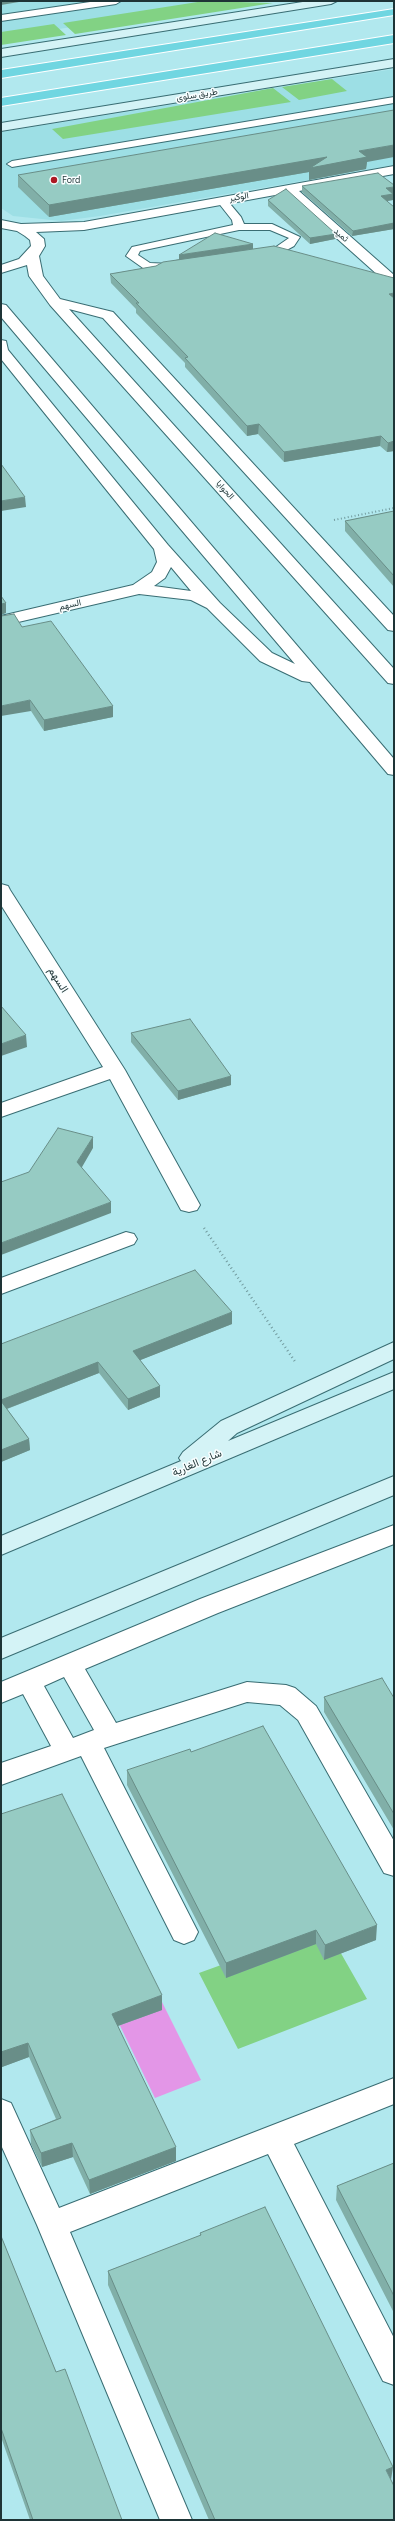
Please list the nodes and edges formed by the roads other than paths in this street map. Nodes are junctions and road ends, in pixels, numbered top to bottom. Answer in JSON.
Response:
{"nodes":[{"id":1,"x":116,"y":1,"type":"edge"},
{"id":2,"x":331,"y":1,"type":"edge"},
{"id":3,"x":306,"y":3,"type":"edge"},
{"id":4,"x":391,"y":12,"type":"edge"},
{"id":5,"x":1,"y":18,"type":"edge"},
{"id":6,"x":394,"y":39,"type":"edge"},
{"id":7,"x":1,"y":53,"type":"edge"},
{"id":8,"x":394,"y":63,"type":"edge"},
{"id":9,"x":381,"y":65,"type":"junction"},
{"id":10,"x":394,"y":66,"type":"edge"},
{"id":11,"x":1,"y":74,"type":"edge"},
{"id":12,"x":394,"y":100,"type":"edge"},
{"id":13,"x":1,"y":102,"type":"edge"},
{"id":14,"x":1,"y":127,"type":"edge"},
{"id":15,"x":12,"y":164,"type":"dead end"},
{"id":16,"x":394,"y":170,"type":"edge"},
{"id":17,"x":288,"y":188,"type":"junction"},
{"id":18,"x":222,"y":201,"type":"junction"},
{"id":19,"x":2,"y":223,"type":"edge"},
{"id":20,"x":84,"y":226,"type":"junction"},
{"id":21,"x":238,"y":227,"type":"junction"},
{"id":22,"x":20,"y":228,"type":"junction"},
{"id":23,"x":35,"y":251,"type":"junction"},
{"id":24,"x":1,"y":269,"type":"edge"},
{"id":25,"x":394,"y":282,"type":"edge"},
{"id":26,"x":55,"y":302,"type":"junction"},
{"id":27,"x":1,"y":308,"type":"edge"},
{"id":28,"x":1,"y":344,"type":"edge"},
{"id":29,"x":162,"y":548,"type":"junction"},
{"id":30,"x":139,"y":590,"type":"junction"},
{"id":31,"x":214,"y":606,"type":"junction"},
{"id":32,"x":1,"y":621,"type":"edge"},
{"id":33,"x":394,"y":626,"type":"edge"},
{"id":34,"x":394,"y":678,"type":"edge"},
{"id":35,"x":317,"y":682,"type":"junction"},
{"id":36,"x":394,"y":770,"type":"edge"},
{"id":37,"x":1,"y":890,"type":"edge"},
{"id":38,"x":115,"y":1070,"type":"junction"},
{"id":39,"x":1,"y":1110,"type":"edge"},
{"id":40,"x":189,"y":1205,"type":"road end"},
{"id":41,"x":126,"y":1239,"type":"dead end"},
{"id":42,"x":1,"y":1286,"type":"edge"},
{"id":43,"x":394,"y":1350,"type":"edge"},
{"id":44,"x":394,"y":1380,"type":"edge"},
{"id":45,"x":174,"y":1473,"type":"junction"},
{"id":46,"x":394,"y":1484,"type":"edge"},
{"id":47,"x":394,"y":1534,"type":"edge"},
{"id":48,"x":1,"y":1546,"type":"edge"},
{"id":49,"x":1,"y":1649,"type":"edge"},
{"id":50,"x":70,"y":1665,"type":"junction"},
{"id":51,"x":29,"y":1680,"type":"junction"},
{"id":52,"x":1,"y":1693,"type":"edge"},
{"id":53,"x":89,"y":1743,"type":"junction"},
{"id":54,"x":1,"y":1774,"type":"edge"},
{"id":55,"x":394,"y":1865,"type":"edge"},
{"id":56,"x":184,"y":1932,"type":"dead end"},
{"id":57,"x":394,"y":2091,"type":"edge"},
{"id":58,"x":1,"y":2112,"type":"edge"},
{"id":59,"x":275,"y":2138,"type":"junction"},
{"id":60,"x":52,"y":2225,"type":"junction"},
{"id":61,"x":394,"y":2370,"type":"edge"},
{"id":62,"x":176,"y":2520,"type":"edge"}],
"edges":[{"from":1,"to":5,"type":"lane"},
{"from":2,"to":3,"type":"main road"},
{"from":3,"to":7,"type":"main road"},
{"from":4,"to":11,"type":"highway"},
{"from":6,"to":13,"type":"highway"},
{"from":8,"to":9,"type":"main road","name":"طريق سلوى"},
{"from":9,"to":10,"type":"lane"},
{"from":9,"to":14,"type":"main road","name":"طريق سلوى"},
{"from":12,"to":15,"type":"lane"},
{"from":16,"to":17,"type":"street","name":"الوكير"},
{"from":17,"to":18,"type":"street","name":"الوكير"},
{"from":17,"to":25,"type":"street","name":"ثميد"},
{"from":18,"to":20,"type":"street","name":"الوكير"},
{"from":18,"to":21,"type":"lane"},
{"from":19,"to":22,"type":"street"},
{"from":20,"to":22,"type":"street","name":"الوكير"},
{"from":20,"to":23,"type":"street","name":"الوكير"},
{"from":21,"to":21,"type":"lane"},
{"from":22,"to":23,"type":"street"},
{"from":23,"to":24,"type":"street","name":"الوكير"},
{"from":23,"to":26,"type":"street","name":"الحوايا"},
{"from":26,"to":33,"type":"street"},
{"from":26,"to":34,"type":"street","name":"الحوايا"},
{"from":27,"to":35,"type":"street"},
{"from":28,"to":29,"type":"street"},
{"from":29,"to":30,"type":"street","name":"السهم"},
{"from":29,"to":31,"type":"street"},
{"from":30,"to":31,"type":"street","name":"السهم"},
{"from":30,"to":32,"type":"street","name":"السهم"},
{"from":31,"to":35,"type":"street"},
{"from":35,"to":36,"type":"street"},
{"from":37,"to":38,"type":"street","name":"السهم"},
{"from":38,"to":39,"type":"street"},
{"from":38,"to":40,"type":"street","name":"السهم"},
{"from":41,"to":42,"type":"street"},
{"from":43,"to":45,"type":"main road"},
{"from":44,"to":45,"type":"main road","name":"شارع الغارية"},
{"from":45,"to":48,"type":"main road","name":"شارع الغارية"},
{"from":46,"to":49,"type":"main road"},
{"from":47,"to":50,"type":"street"},
{"from":50,"to":51,"type":"street"},
{"from":50,"to":53,"type":"street"},
{"from":51,"to":52,"type":"street"},
{"from":51,"to":53,"type":"street"},
{"from":53,"to":54,"type":"street"},
{"from":53,"to":55,"type":"street"},
{"from":53,"to":56,"type":"street"},
{"from":57,"to":59,"type":"street"},
{"from":58,"to":60,"type":"street"},
{"from":59,"to":60,"type":"street"},
{"from":59,"to":61,"type":"street"},
{"from":60,"to":62,"type":"street"}]}
